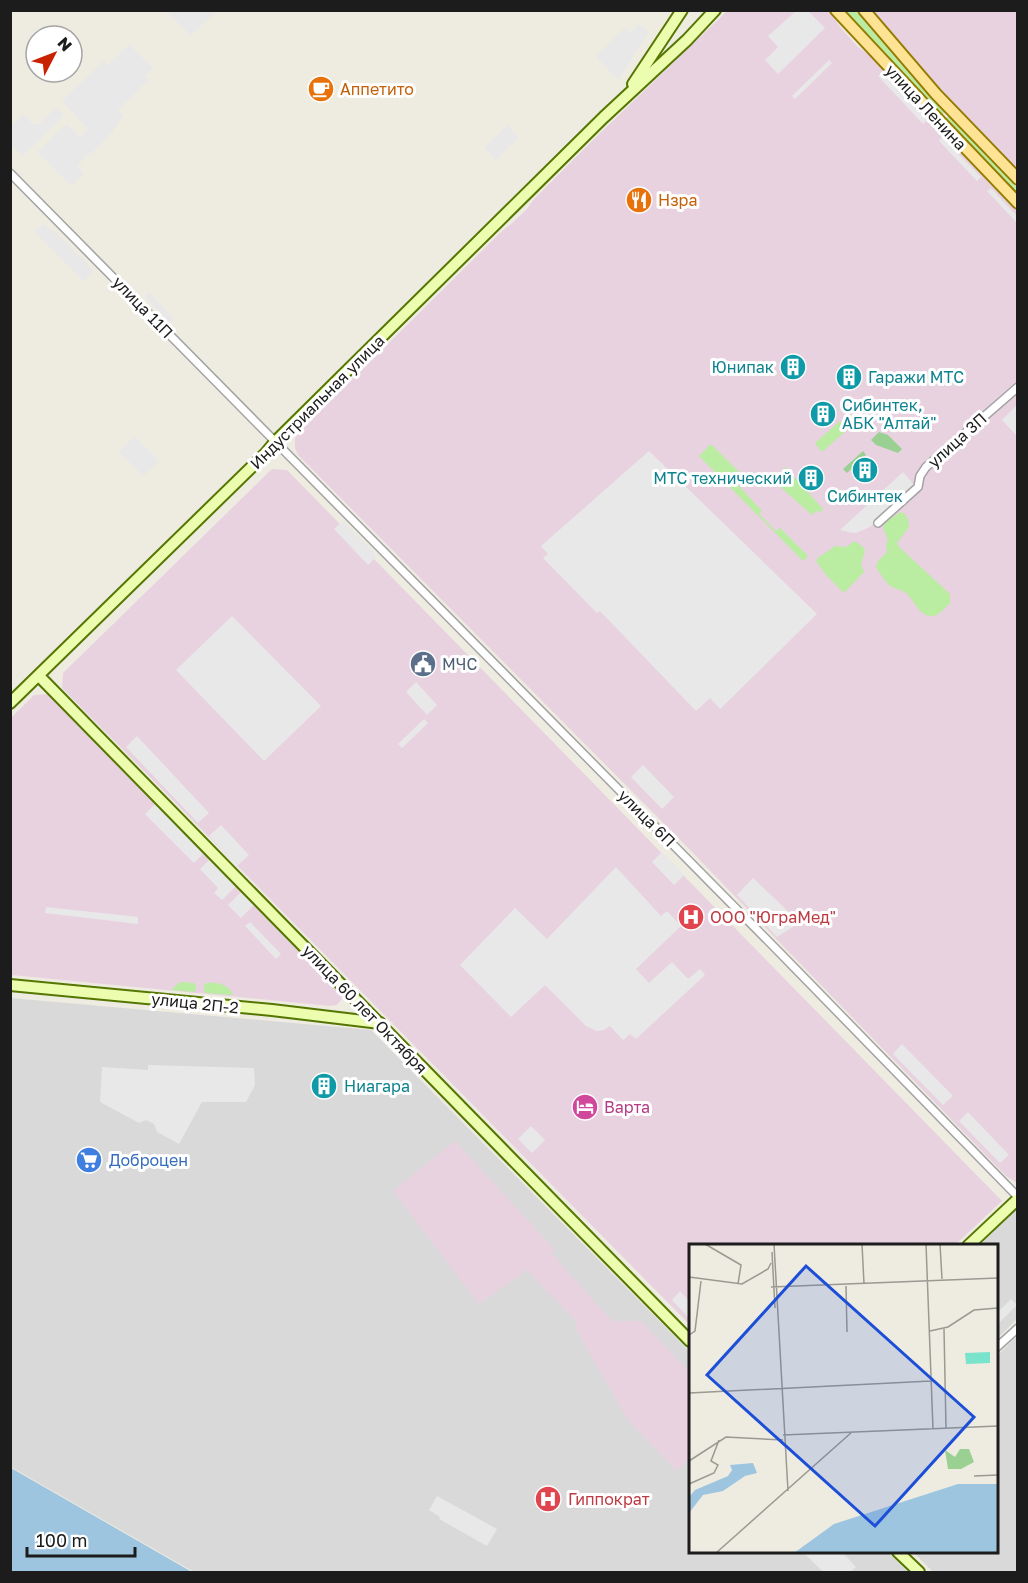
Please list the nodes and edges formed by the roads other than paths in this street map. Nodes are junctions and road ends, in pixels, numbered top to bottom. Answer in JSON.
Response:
{"nodes":[{"id":1,"x":682,"y":10,"type":"edge"},
{"id":2,"x":715,"y":10,"type":"edge"},
{"id":3,"x":836,"y":10,"type":"edge"},
{"id":4,"x":864,"y":10,"type":"edge"},
{"id":5,"x":622,"y":99,"type":"junction"},
{"id":6,"x":10,"y":172,"type":"edge"},
{"id":7,"x":1017,"y":179,"type":"edge"},
{"id":8,"x":1017,"y":202,"type":"edge"},
{"id":9,"x":1017,"y":387,"type":"edge"},
{"id":10,"x":276,"y":441,"type":"junction"},
{"id":11,"x":878,"y":523,"type":"dead end"},
{"id":12,"x":39,"y":676,"type":"junction"},
{"id":13,"x":12,"y":698,"type":"edge"},
{"id":14,"x":10,"y":985,"type":"edge"},
{"id":15,"x":380,"y":1023,"type":"junction"},
{"id":16,"x":1017,"y":1198,"type":"edge"},
{"id":17,"x":969,"y":1244,"type":"edge"},
{"id":18,"x":1017,"y":1328,"type":"edge"},
{"id":19,"x":689,"y":1340,"type":"edge"},
{"id":20,"x":998,"y":1346,"type":"edge"},
{"id":21,"x":900,"y":1553,"type":"edge"},
{"id":22,"x":919,"y":1572,"type":"edge"}],
"edges":[{"from":1,"to":5,"type":"main road","name":"Индустриальная улица"},
{"from":2,"to":5,"type":"main road","name":"Индустриальная улица"},
{"from":3,"to":8,"type":"main road","name":"улица Ленина"},
{"from":4,"to":7,"type":"main road","name":"улица Ленина"},
{"from":5,"to":10,"type":"main road","name":"Индустриальная улица"},
{"from":6,"to":10,"type":"street","name":"улица 11П"},
{"from":9,"to":11,"type":"street","name":"улица 3П"},
{"from":10,"to":12,"type":"main road","name":"Индустриальная улица"},
{"from":10,"to":16,"type":"street","name":"улица 6П"},
{"from":12,"to":13,"type":"main road","name":"Индустриальная улица"},
{"from":12,"to":15,"type":"main road","name":"улица 60 лет Октября"},
{"from":14,"to":15,"type":"main road","name":"улица 2П-2"},
{"from":15,"to":19,"type":"main road","name":"улица 60 лет Октября"},
{"from":16,"to":17,"type":"main road"},
{"from":18,"to":20,"type":"street"},
{"from":21,"to":22,"type":"main road"}]}
